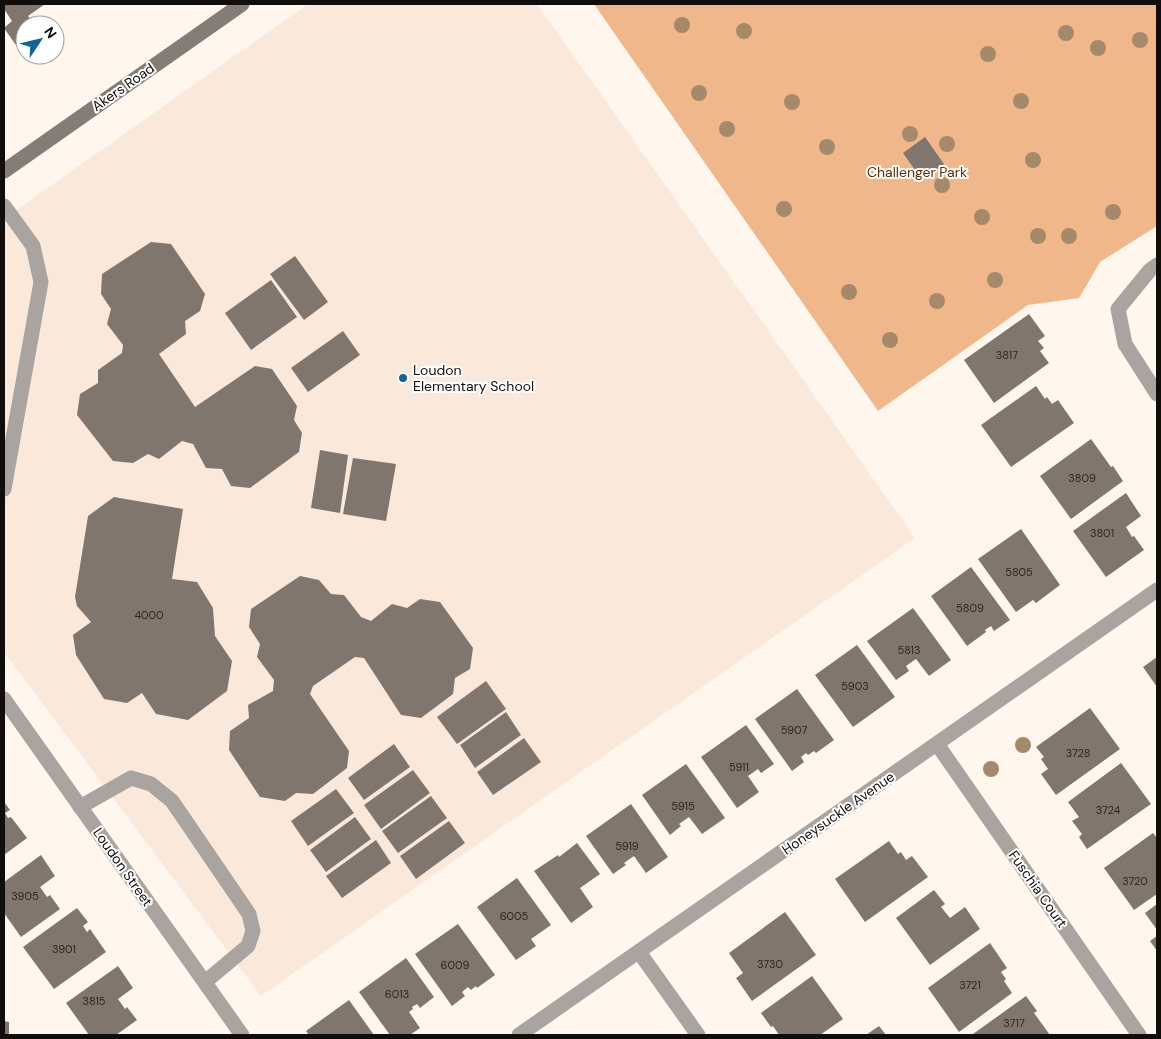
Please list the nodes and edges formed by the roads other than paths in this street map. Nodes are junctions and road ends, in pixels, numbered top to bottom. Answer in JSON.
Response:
{"nodes":[{"id":1,"x":242,"y":4,"type":"edge"},
{"id":2,"x":4,"y":171,"type":"edge"},
{"id":3,"x":4,"y":206,"type":"edge"},
{"id":4,"x":1157,"y":265,"type":"edge"},
{"id":5,"x":1157,"y":394,"type":"edge"},
{"id":6,"x":4,"y":489,"type":"edge"},
{"id":7,"x":1157,"y":590,"type":"edge"},
{"id":8,"x":4,"y":699,"type":"edge"},
{"id":9,"x":937,"y":744,"type":"junction"},
{"id":10,"x":80,"y":806,"type":"junction"},
{"id":11,"x":639,"y":952,"type":"junction"},
{"id":12,"x":205,"y":982,"type":"junction"},
{"id":13,"x":242,"y":1035,"type":"edge"},
{"id":14,"x":519,"y":1035,"type":"edge"},
{"id":15,"x":698,"y":1035,"type":"edge"},
{"id":16,"x":1139,"y":1035,"type":"edge"}],
"edges":[{"from":1,"to":2,"type":"street","name":"Akers Road"},
{"from":3,"to":6,"type":"street"},
{"from":4,"to":5,"type":"street"},
{"from":7,"to":9,"type":"street","name":"Honeysuckle Avenue"},
{"from":8,"to":10,"type":"street","name":"Loudon Street"},
{"from":9,"to":11,"type":"street","name":"Honeysuckle Avenue"},
{"from":9,"to":16,"type":"street","name":"Fuschia Court"},
{"from":10,"to":12,"type":"street","name":"Loudon Street"},
{"from":10,"to":12,"type":"street"},
{"from":11,"to":14,"type":"street","name":"Honeysuckle Avenue"},
{"from":11,"to":15,"type":"street"},
{"from":12,"to":13,"type":"street","name":"Loudon Street"}]}
